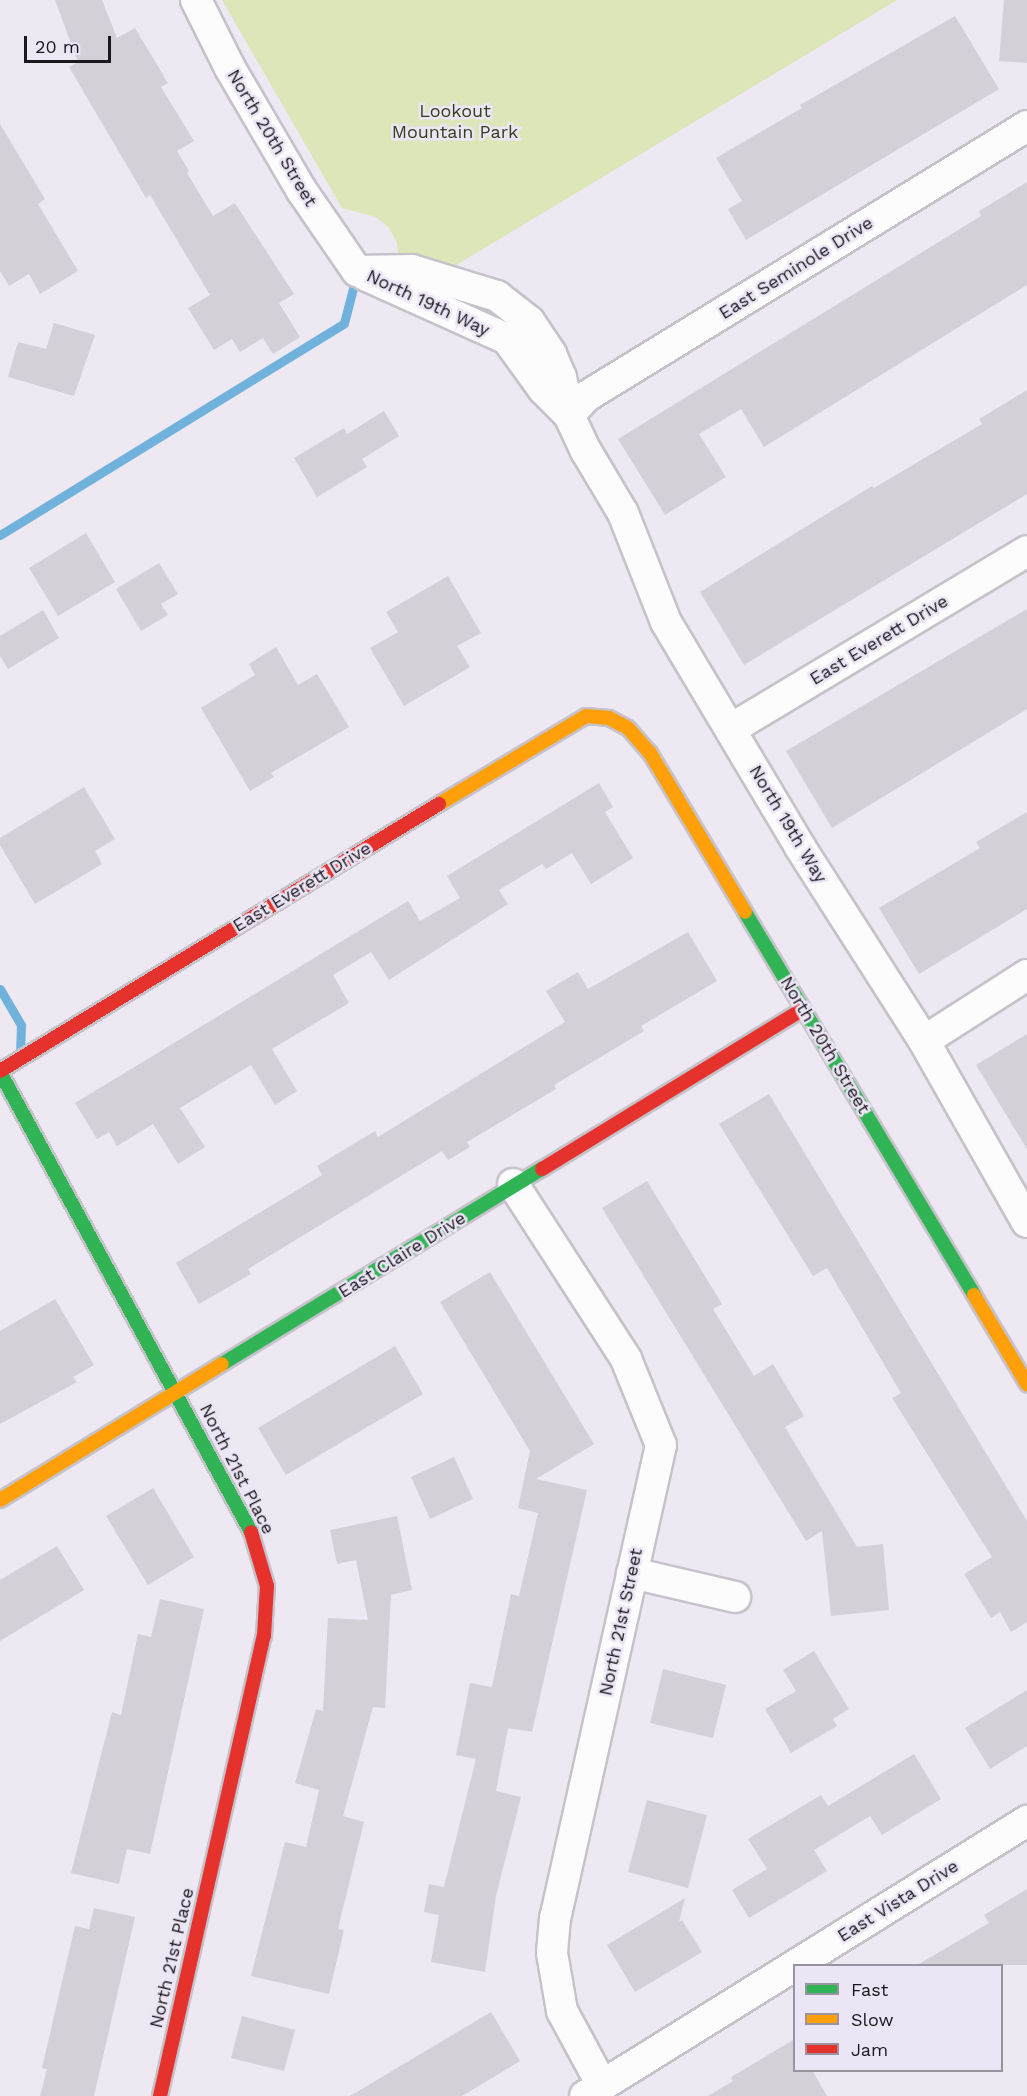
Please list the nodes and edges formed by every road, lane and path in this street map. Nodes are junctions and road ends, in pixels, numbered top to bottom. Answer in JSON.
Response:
{"nodes":[{"id":1,"x":196,"y":0,"type":"edge"},
{"id":2,"x":1027,"y":126,"type":"edge"},
{"id":3,"x":357,"y":271,"type":"joint"},
{"id":4,"x":569,"y":416,"type":"junction"},
{"id":5,"x":1027,"y":552,"type":"edge"},
{"id":6,"x":609,"y":718,"type":"joint"},
{"id":7,"x":731,"y":729,"type":"junction"},
{"id":8,"x":1027,"y":975,"type":"edge"},
{"id":9,"x":803,"y":1009,"type":"junction"},
{"id":10,"x":924,"y":1041,"type":"junction"},
{"id":11,"x":0,"y":1072,"type":"edge"},
{"id":12,"x":513,"y":1184,"type":"junction"},
{"id":13,"x":1027,"y":1222,"type":"edge"},
{"id":14,"x":1027,"y":1384,"type":"edge"},
{"id":15,"x":177,"y":1393,"type":"junction"},
{"id":16,"x":0,"y":1500,"type":"edge"},
{"id":17,"x":632,"y":1573,"type":"junction"},
{"id":18,"x":735,"y":1597,"type":"dead end"},
{"id":19,"x":1027,"y":1821,"type":"edge"},
{"id":20,"x":797,"y":1964,"type":"edge"},
{"id":21,"x":793,"y":1966,"type":"edge"},
{"id":22,"x":594,"y":2090,"type":"edge"},
{"id":23,"x":160,"y":2096,"type":"edge"}],
"edges":[{"from":1,"to":3,"type":"street","name":"North 20th Street"},
{"from":2,"to":4,"type":"street","name":"East Seminole Drive"},
{"from":3,"to":4,"type":"street","name":"North 19th Way"},
{"from":4,"to":7,"type":"street","name":"North 19th Way"},
{"from":5,"to":7,"type":"street","name":"East Everett Drive"},
{"from":6,"to":9,"type":"street","name":"North 20th Street"},
{"from":6,"to":11,"type":"street","name":"East Everett Drive"},
{"from":7,"to":10,"type":"street","name":"North 19th Way"},
{"from":8,"to":10,"type":"street"},
{"from":9,"to":12,"type":"street","name":"East Claire Drive"},
{"from":9,"to":14,"type":"street","name":"North 20th Street"},
{"from":10,"to":13,"type":"street","name":"North 19th Way"},
{"from":11,"to":15,"type":"street","name":"North 21st Place"},
{"from":12,"to":15,"type":"street","name":"East Claire Drive"},
{"from":12,"to":17,"type":"street","name":"North 21st Street"},
{"from":15,"to":16,"type":"street","name":"East Claire Drive"},
{"from":15,"to":23,"type":"street","name":"North 21st Place"},
{"from":17,"to":18,"type":"street"},
{"from":17,"to":22,"type":"street","name":"North 21st Street"},
{"from":19,"to":20,"type":"street","name":"East Vista Drive"},
{"from":21,"to":22,"type":"street","name":"East Vista Drive"}]}
